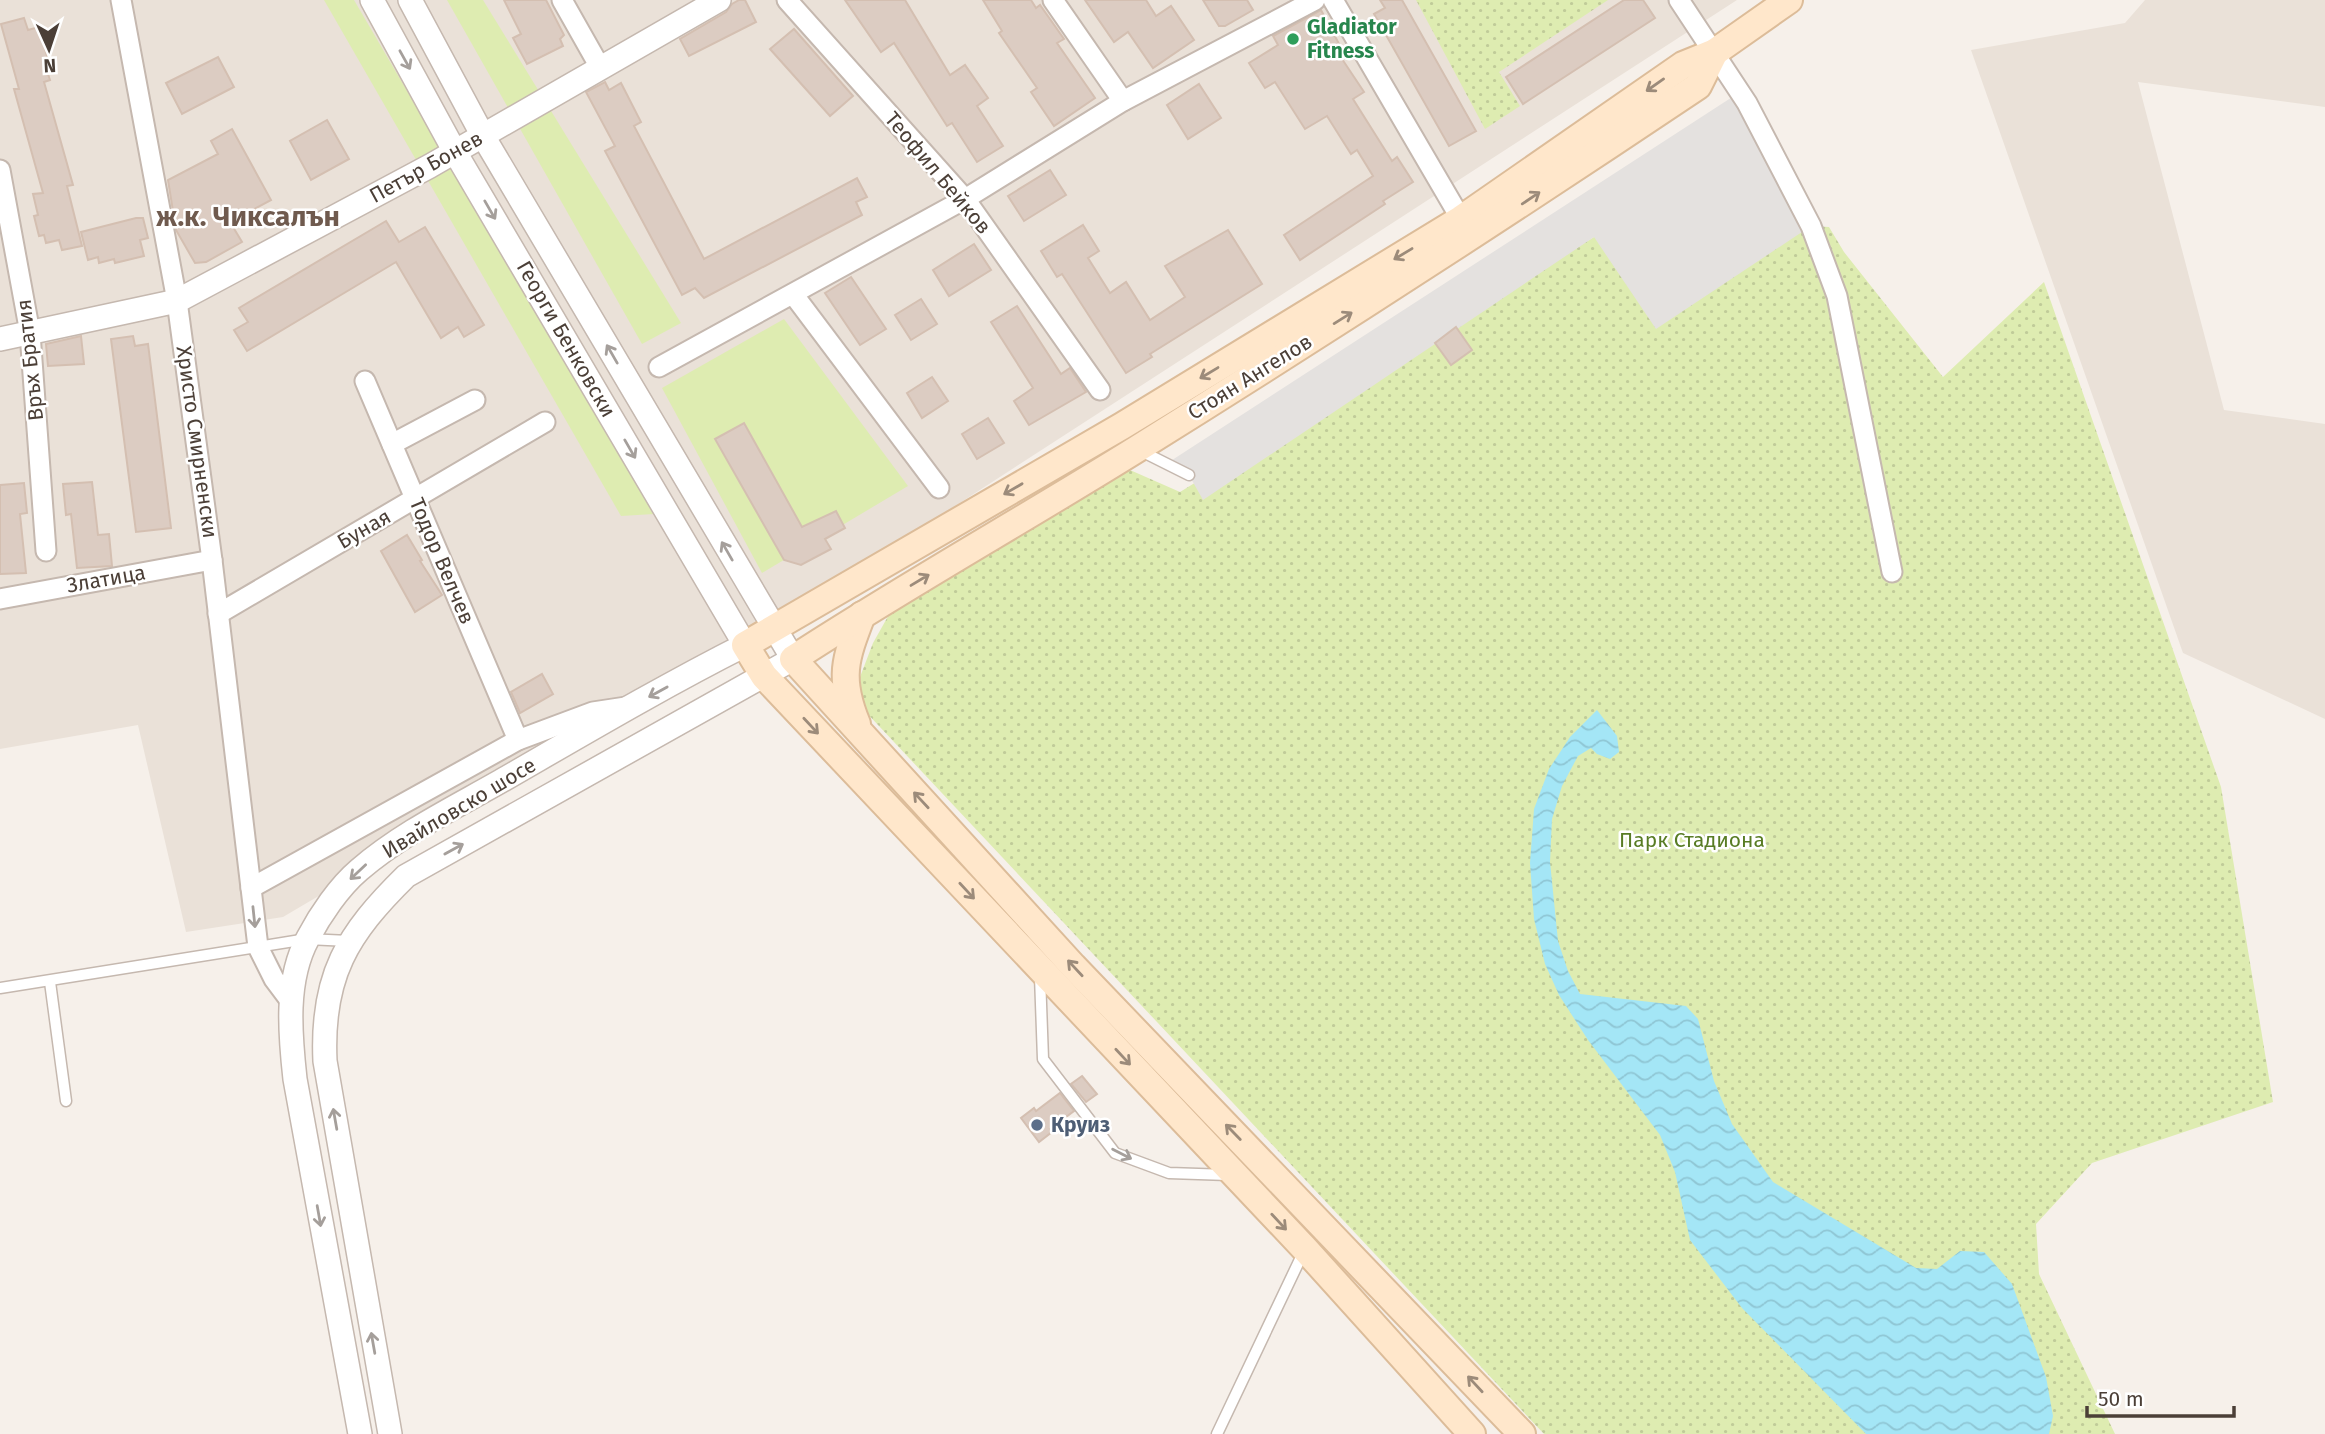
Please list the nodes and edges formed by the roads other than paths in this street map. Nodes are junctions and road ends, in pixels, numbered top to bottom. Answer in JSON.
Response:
{"nodes":[{"id":1,"x":121,"y":0,"type":"edge"},
{"id":2,"x":372,"y":0,"type":"edge"},
{"id":3,"x":410,"y":0,"type":"edge"},
{"id":4,"x":562,"y":0,"type":"edge"},
{"id":5,"x":719,"y":0,"type":"edge"},
{"id":6,"x":786,"y":0,"type":"edge"},
{"id":7,"x":1054,"y":0,"type":"edge"},
{"id":8,"x":1315,"y":0,"type":"edge"},
{"id":9,"x":1333,"y":0,"type":"edge"},
{"id":10,"x":1679,"y":0,"type":"edge"},
{"id":11,"x":1789,"y":0,"type":"edge"},
{"id":12,"x":1715,"y":52,"type":"junction"},
{"id":13,"x":601,"y":69,"type":"junction"},
{"id":14,"x":1124,"y":102,"type":"junction"},
{"id":15,"x":484,"y":136,"type":"junction"},
{"id":16,"x":455,"y":152,"type":"junction"},
{"id":17,"x":0,"y":170,"type":"edge"},
{"id":18,"x":965,"y":199,"type":"junction"},
{"id":19,"x":1461,"y":219,"type":"junction"},
{"id":20,"x":793,"y":294,"type":"junction"},
{"id":21,"x":177,"y":301,"type":"junction"},
{"id":22,"x":30,"y":333,"type":"junction"},
{"id":23,"x":0,"y":339,"type":"edge"},
{"id":24,"x":659,"y":367,"type":"dead end"},
{"id":25,"x":365,"y":381,"type":"dead end"},
{"id":26,"x":1100,"y":390,"type":"dead end"},
{"id":27,"x":475,"y":400,"type":"dead end"},
{"id":28,"x":545,"y":422,"type":"dead end"},
{"id":29,"x":392,"y":444,"type":"junction"},
{"id":30,"x":1137,"y":449,"type":"junction"},
{"id":31,"x":1189,"y":475,"type":"dead end"},
{"id":32,"x":939,"y":488,"type":"dead end"},
{"id":33,"x":416,"y":499,"type":"junction"},
{"id":34,"x":46,"y":551,"type":"dead end"},
{"id":35,"x":212,"y":560,"type":"junction"},
{"id":36,"x":1892,"y":572,"type":"dead end"},
{"id":37,"x":0,"y":599,"type":"edge"},
{"id":38,"x":218,"y":614,"type":"junction"},
{"id":39,"x":862,"y":615,"type":"junction"},
{"id":40,"x":774,"y":629,"type":"junction"},
{"id":41,"x":745,"y":645,"type":"junction"},
{"id":42,"x":793,"y":659,"type":"junction"},
{"id":43,"x":764,"y":677,"type":"junction"},
{"id":44,"x":630,"y":707,"type":"junction"},
{"id":45,"x":863,"y":737,"type":"junction"},
{"id":46,"x":519,"y":740,"type":"junction"},
{"id":47,"x":251,"y":888,"type":"junction"},
{"id":48,"x":307,"y":939,"type":"junction"},
{"id":49,"x":349,"y":941,"type":"junction"},
{"id":50,"x":258,"y":947,"type":"junction"},
{"id":51,"x":1040,"y":969,"type":"junction"},
{"id":52,"x":50,"y":982,"type":"junction"},
{"id":53,"x":0,"y":988,"type":"edge"},
{"id":54,"x":292,"y":1003,"type":"junction"},
{"id":55,"x":66,"y":1101,"type":"dead end"},
{"id":56,"x":1236,"y":1176,"type":"junction"},
{"id":57,"x":1305,"y":1249,"type":"junction"},
{"id":58,"x":363,"y":1375,"type":"junction"},
{"id":59,"x":360,"y":1434,"type":"edge"},
{"id":60,"x":390,"y":1434,"type":"edge"},
{"id":61,"x":1217,"y":1434,"type":"edge"},
{"id":62,"x":1472,"y":1434,"type":"edge"},
{"id":63,"x":1522,"y":1434,"type":"edge"}],
"edges":[{"from":1,"to":21,"type":"street","name":"Христо Смирненски"},
{"from":2,"to":16,"type":"street","name":"Георги Бенковски","one_way":true},
{"from":3,"to":15,"type":"street","name":"Георги Бенковски"},
{"from":4,"to":13,"type":"street"},
{"from":5,"to":13,"type":"street","name":"Петър Бонев"},
{"from":6,"to":18,"type":"street","name":"Теофил Бейков"},
{"from":7,"to":14,"type":"street"},
{"from":8,"to":14,"type":"street"},
{"from":9,"to":19,"type":"street"},
{"from":10,"to":12,"type":"street"},
{"from":11,"to":12,"type":"main road","name":"Стоян Ангелов"},
{"from":12,"to":19,"type":"main road","name":"Стоян Ангелов","one_way":true},
{"from":30,"to":12,"type":"main road","name":"Стоян Ангелов","one_way":true},
{"from":12,"to":36,"type":"street"},
{"from":13,"to":15,"type":"street","name":"Петър Бонев"},
{"from":14,"to":18,"type":"street"},
{"from":15,"to":16,"type":"street","name":"Петър Бонев"},
{"from":40,"to":15,"type":"street","name":"Георги Бенковски","one_way":true},
{"from":16,"to":21,"type":"street","name":"Петър Бонев"},
{"from":16,"to":41,"type":"street","name":"Георги Бенковски","one_way":true},
{"from":17,"to":22,"type":"street","name":"Връх Братия"},
{"from":18,"to":20,"type":"street"},
{"from":18,"to":26,"type":"street","name":"Теофил Бейков"},
{"from":19,"to":40,"type":"main road","name":"Стоян Ангелов","one_way":true},
{"from":20,"to":24,"type":"street"},
{"from":20,"to":32,"type":"street"},
{"from":21,"to":22,"type":"street","name":"Петър Бонев"},
{"from":21,"to":35,"type":"street","name":"Христо Смирненски"},
{"from":22,"to":23,"type":"street","name":"Петър Бонев"},
{"from":22,"to":34,"type":"street","name":"Връх Братия"},
{"from":25,"to":29,"type":"street","name":"Тодор Велчев"},
{"from":27,"to":29,"type":"street"},
{"from":28,"to":33,"type":"street","name":"Буная"},
{"from":29,"to":33,"type":"street","name":"Тодор Велчев"},
{"from":30,"to":31,"type":"lane"},
{"from":39,"to":30,"type":"main road","name":"Стоян Ангелов","one_way":true},
{"from":33,"to":38,"type":"street","name":"Буная"},
{"from":33,"to":46,"type":"street","name":"Тодор Велчев"},
{"from":35,"to":37,"type":"street","name":"Златица"},
{"from":35,"to":38,"type":"street","name":"Христо Смирненски"},
{"from":38,"to":47,"type":"street","name":"Христо Смирненски"},
{"from":39,"to":42,"type":"main road","name":"Стоян Ангелов"},
{"from":39,"to":45,"type":"main road"},
{"from":40,"to":41,"type":"main road","name":"Стоян Ангелов"},
{"from":40,"to":42,"type":"street","name":"Георги Бенковски"},
{"from":41,"to":43,"type":"main road","name":"Георги Бенковски"},
{"from":41,"to":44,"type":"street","name":"Ивайловско шосе","one_way":true},
{"from":42,"to":43,"type":"street","name":"Стоян Ангелов"},
{"from":42,"to":45,"type":"main road"},
{"from":49,"to":43,"type":"street","name":"Ивайловско шосе","one_way":true},
{"from":43,"to":51,"type":"main road","name":"Георги Бенковски","one_way":true},
{"from":44,"to":46,"type":"street"},
{"from":44,"to":48,"type":"street","name":"Ивайловско шосе","one_way":true},
{"from":63,"to":45,"type":"main road","one_way":true},
{"from":46,"to":47,"type":"street"},
{"from":47,"to":50,"type":"street","name":"Христо Смирненски","one_way":true},
{"from":48,"to":49,"type":"lane"},
{"from":48,"to":50,"type":"lane"},
{"from":48,"to":54,"type":"street","name":"Ивайловско шосе"},
{"from":58,"to":49,"type":"street","name":"Ивайловско шосе","one_way":true},
{"from":50,"to":52,"type":"lane"},
{"from":50,"to":54,"type":"street","name":"Христо Смирненски"},
{"from":51,"to":56,"type":"main road","name":"Георги Бенковски","one_way":true},
{"from":51,"to":56,"type":"lane","one_way":true},
{"from":52,"to":53,"type":"lane"},
{"from":52,"to":55,"type":"lane"},
{"from":54,"to":58,"type":"street","name":"Ивайловско шосе","one_way":true},
{"from":56,"to":57,"type":"main road","name":"Георги Бенковски","one_way":true},
{"from":57,"to":61,"type":"lane"},
{"from":57,"to":62,"type":"main road","name":"Георги Бенковски"},
{"from":58,"to":59,"type":"street","name":"Ивайловско шосе"},
{"from":58,"to":60,"type":"street","name":"Ивайловско шосе"}]}
